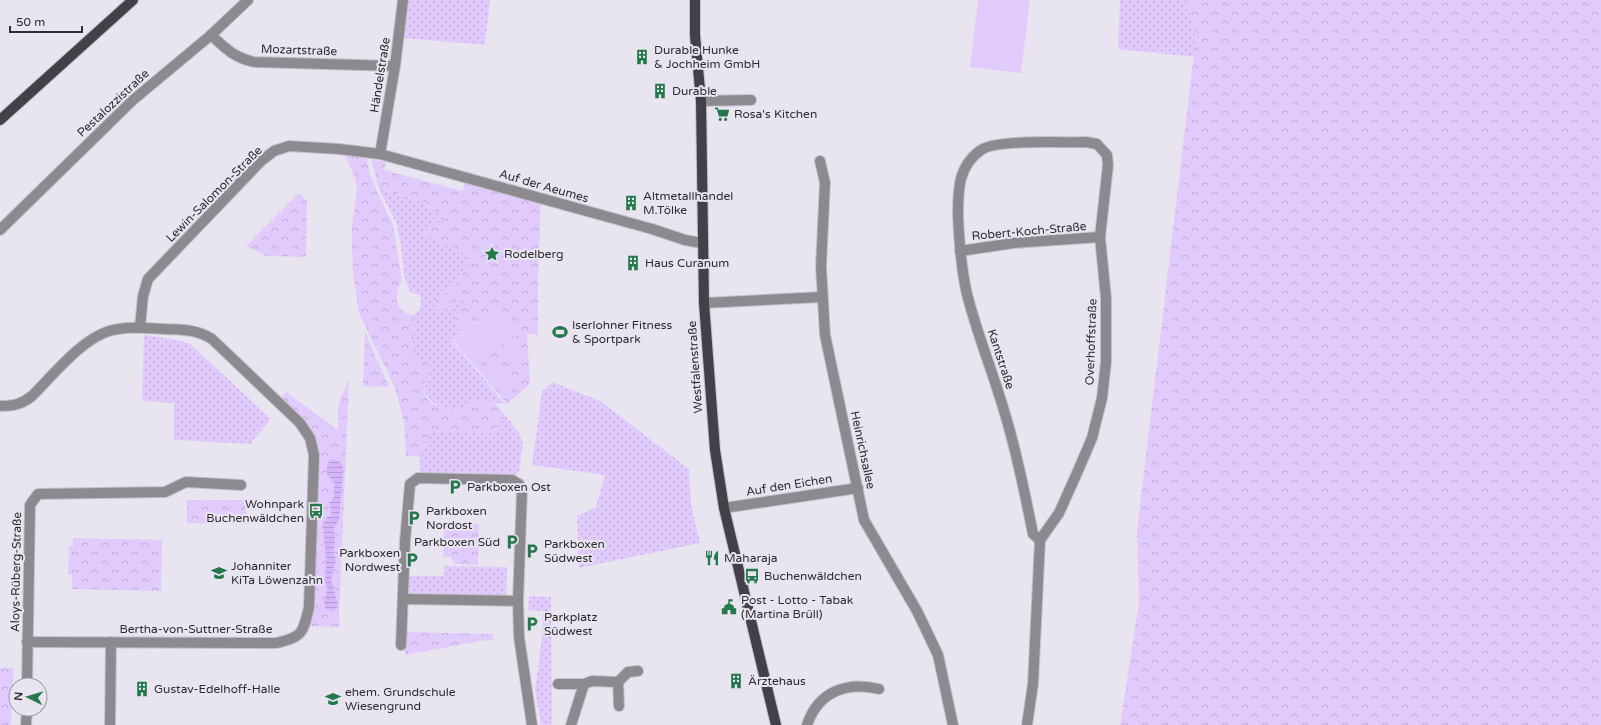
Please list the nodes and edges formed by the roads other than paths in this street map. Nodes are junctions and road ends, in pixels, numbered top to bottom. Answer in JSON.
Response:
{"nodes":[{"id":1,"x":133,"y":0,"type":"edge"},
{"id":2,"x":248,"y":0,"type":"edge"},
{"id":3,"x":403,"y":0,"type":"edge"},
{"id":4,"x":695,"y":0,"type":"edge"},
{"id":5,"x":211,"y":35,"type":"junction"},
{"id":6,"x":395,"y":66,"type":"junction"},
{"id":7,"x":751,"y":100,"type":"dead end"},
{"id":8,"x":701,"y":101,"type":"junction"},
{"id":9,"x":0,"y":120,"type":"edge"},
{"id":10,"x":380,"y":154,"type":"junction"},
{"id":11,"x":1107,"y":155,"type":"joint"},
{"id":12,"x":820,"y":161,"type":"dead end"},
{"id":13,"x":0,"y":230,"type":"edge"},
{"id":14,"x":1100,"y":237,"type":"junction"},
{"id":15,"x":702,"y":242,"type":"junction"},
{"id":16,"x":960,"y":250,"type":"junction"},
{"id":17,"x":822,"y":297,"type":"junction"},
{"id":18,"x":704,"y":303,"type":"junction"},
{"id":19,"x":140,"y":327,"type":"junction"},
{"id":20,"x":0,"y":406,"type":"edge"},
{"id":21,"x":241,"y":485,"type":"dead end"},
{"id":22,"x":858,"y":488,"type":"junction"},
{"id":23,"x":724,"y":508,"type":"junction"},
{"id":24,"x":1040,"y":540,"type":"junction"},
{"id":25,"x":403,"y":599,"type":"junction"},
{"id":26,"x":518,"y":601,"type":"junction"},
{"id":27,"x":27,"y":642,"type":"junction"},
{"id":28,"x":110,"y":642,"type":"junction"},
{"id":29,"x":401,"y":645,"type":"dead end"},
{"id":30,"x":638,"y":671,"type":"dead end"},
{"id":31,"x":27,"y":677,"type":"edge"},
{"id":32,"x":618,"y":682,"type":"junction"},
{"id":33,"x":558,"y":684,"type":"dead end"},
{"id":34,"x":584,"y":684,"type":"junction"},
{"id":35,"x":879,"y":689,"type":"dead end"},
{"id":36,"x":619,"y":706,"type":"dead end"},
{"id":37,"x":110,"y":725,"type":"edge"},
{"id":38,"x":532,"y":725,"type":"edge"},
{"id":39,"x":571,"y":725,"type":"edge"},
{"id":40,"x":776,"y":725,"type":"edge"},
{"id":41,"x":807,"y":725,"type":"edge"},
{"id":42,"x":953,"y":725,"type":"edge"},
{"id":43,"x":1027,"y":725,"type":"edge"}],
"edges":[{"from":1,"to":9,"type":"main road"},
{"from":2,"to":5,"type":"street","name":"Pestalozzistraße"},
{"from":3,"to":6,"type":"street","name":"Händelstraße"},
{"from":4,"to":8,"type":"main road","name":"Westfalenstraße"},
{"from":5,"to":6,"type":"street","name":"Mozartstraße"},
{"from":5,"to":13,"type":"street","name":"Pestalozzistraße"},
{"from":6,"to":10,"type":"street","name":"Händelstraße"},
{"from":7,"to":8,"type":"street"},
{"from":8,"to":15,"type":"main road","name":"Westfalenstraße"},
{"from":10,"to":15,"type":"street","name":"Auf der Aeumes"},
{"from":10,"to":19,"type":"street","name":"Lewin-Salomon-Straße"},
{"from":11,"to":14,"type":"street","name":"Overhoffstraße"},
{"from":11,"to":16,"type":"street","name":"Kantstraße"},
{"from":12,"to":17,"type":"street","name":"Heinrichsallee"},
{"from":14,"to":16,"type":"street","name":"Robert-Koch-Straße"},
{"from":14,"to":24,"type":"street","name":"Overhoffstraße"},
{"from":15,"to":18,"type":"main road","name":"Westfalenstraße"},
{"from":16,"to":24,"type":"street","name":"Kantstraße"},
{"from":17,"to":18,"type":"street"},
{"from":17,"to":22,"type":"street","name":"Heinrichsallee"},
{"from":18,"to":23,"type":"main road","name":"Westfalenstraße"},
{"from":19,"to":20,"type":"street","name":"Bertha-von-Suttner-Straße"},
{"from":19,"to":28,"type":"street","name":"Bertha-von-Suttner-Straße"},
{"from":21,"to":27,"type":"street","name":"Aloys-Rüberg-Straße"},
{"from":22,"to":23,"type":"street","name":"Auf den Eichen"},
{"from":22,"to":42,"type":"street","name":"Heinrichsallee"},
{"from":23,"to":40,"type":"main road","name":"Westfalenstraße"},
{"from":24,"to":43,"type":"street"},
{"from":25,"to":26,"type":"street"},
{"from":25,"to":26,"type":"street"},
{"from":25,"to":29,"type":"street"},
{"from":26,"to":38,"type":"street"},
{"from":27,"to":28,"type":"street","name":"Bertha-von-Suttner-Straße"},
{"from":27,"to":31,"type":"street"},
{"from":28,"to":37,"type":"street","name":"Bertha-von-Suttner-Straße"},
{"from":30,"to":32,"type":"street"},
{"from":32,"to":34,"type":"street"},
{"from":32,"to":36,"type":"street"},
{"from":33,"to":34,"type":"street"},
{"from":34,"to":39,"type":"street"},
{"from":35,"to":41,"type":"street"}]}
